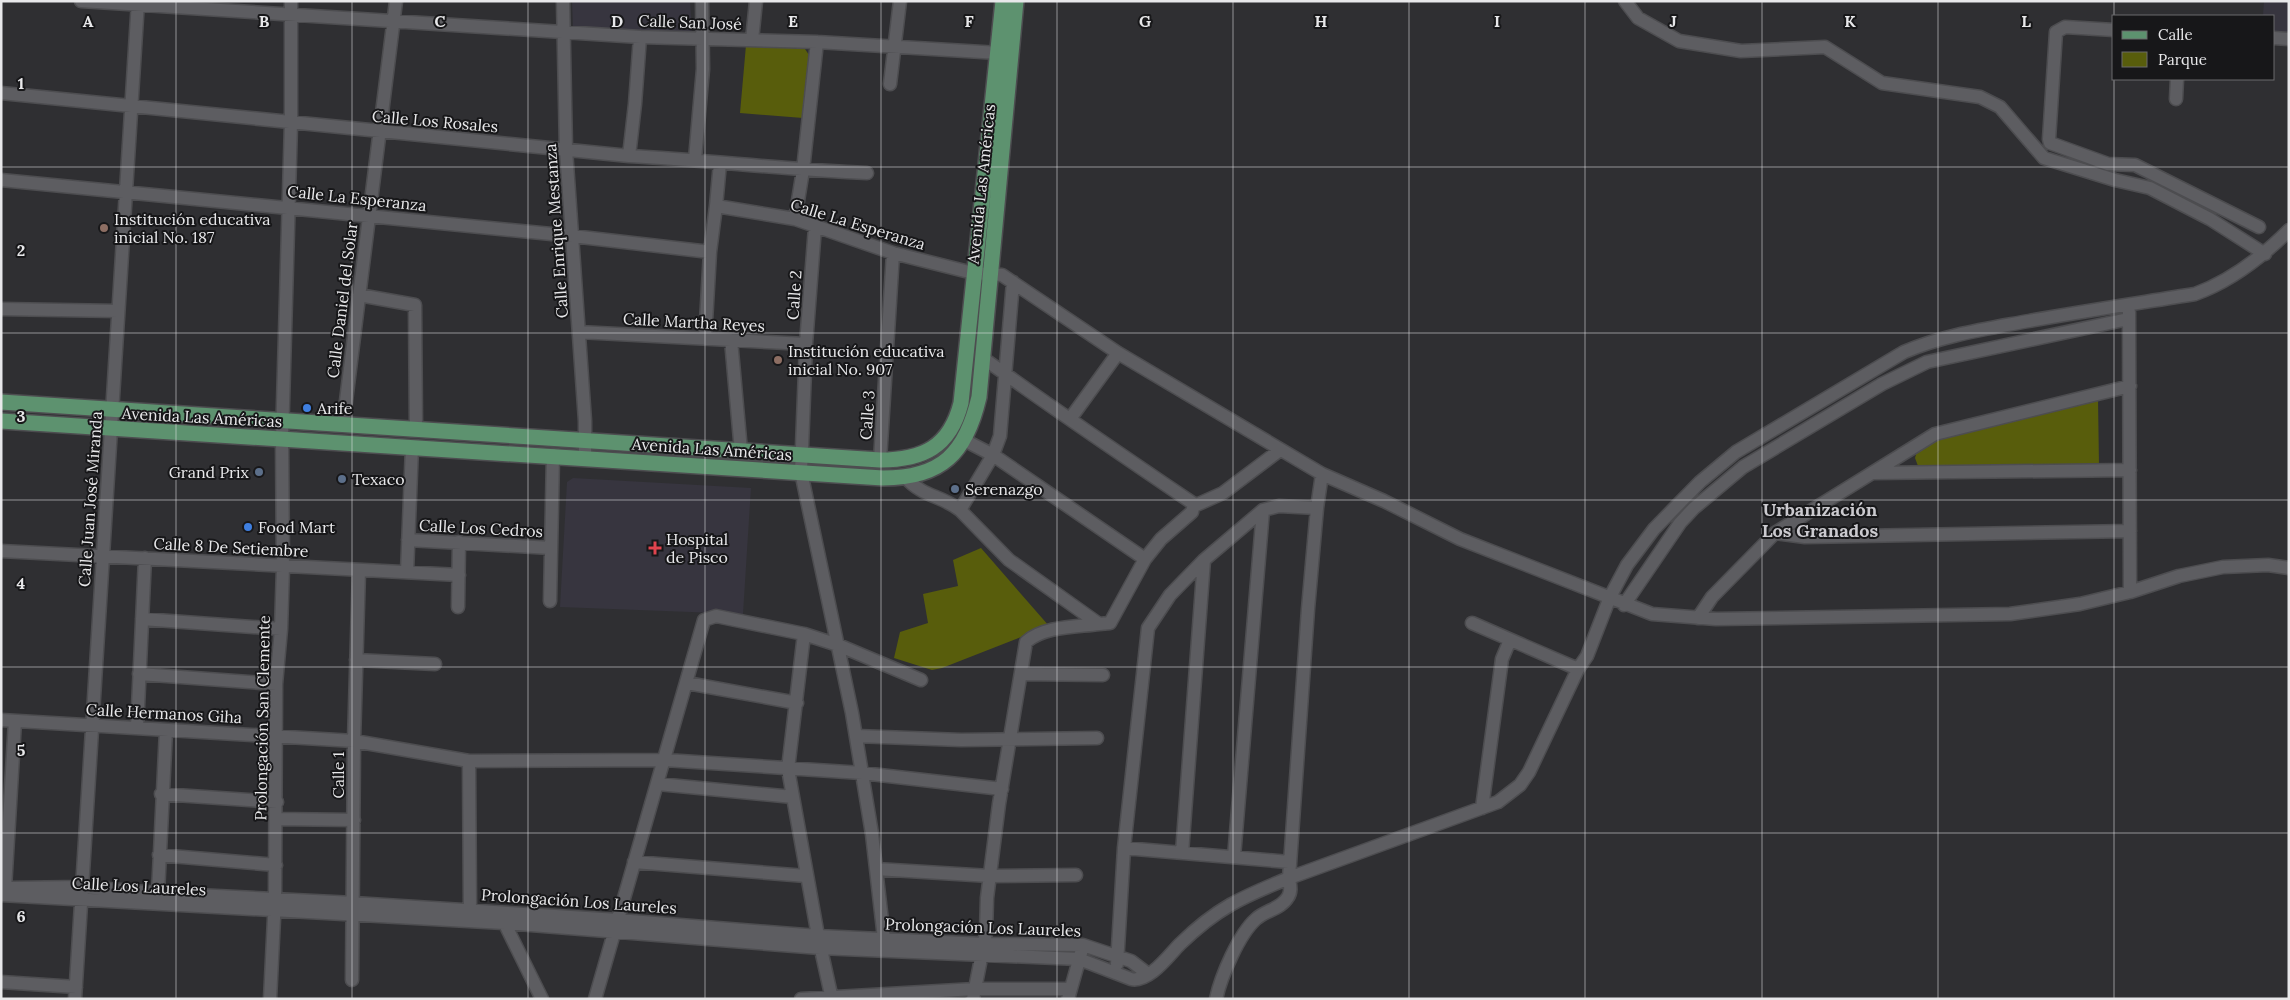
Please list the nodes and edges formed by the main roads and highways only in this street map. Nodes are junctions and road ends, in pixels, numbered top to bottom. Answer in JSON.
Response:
{"nodes":[{"id":1,"x":1003,"y":1,"type":"edge"},
{"id":2,"x":1016,"y":1,"type":"edge"},
{"id":3,"x":1,"y":402,"type":"edge"},
{"id":4,"x":1,"y":421,"type":"edge"},
{"id":5,"x":373,"y":427,"type":"junction"},
{"id":6,"x":372,"y":445,"type":"junction"}],
"edges":[{"from":1,"to":5,"type":"main road","name":"Avenida Las Américas"},
{"from":2,"to":6,"type":"main road","name":"Avenida Las Américas"},
{"from":3,"to":5,"type":"main road","name":"Avenida Las Américas"},
{"from":4,"to":6,"type":"main road","name":"Avenida Las Américas"},
{"from":5,"to":6,"type":"main road"}]}
